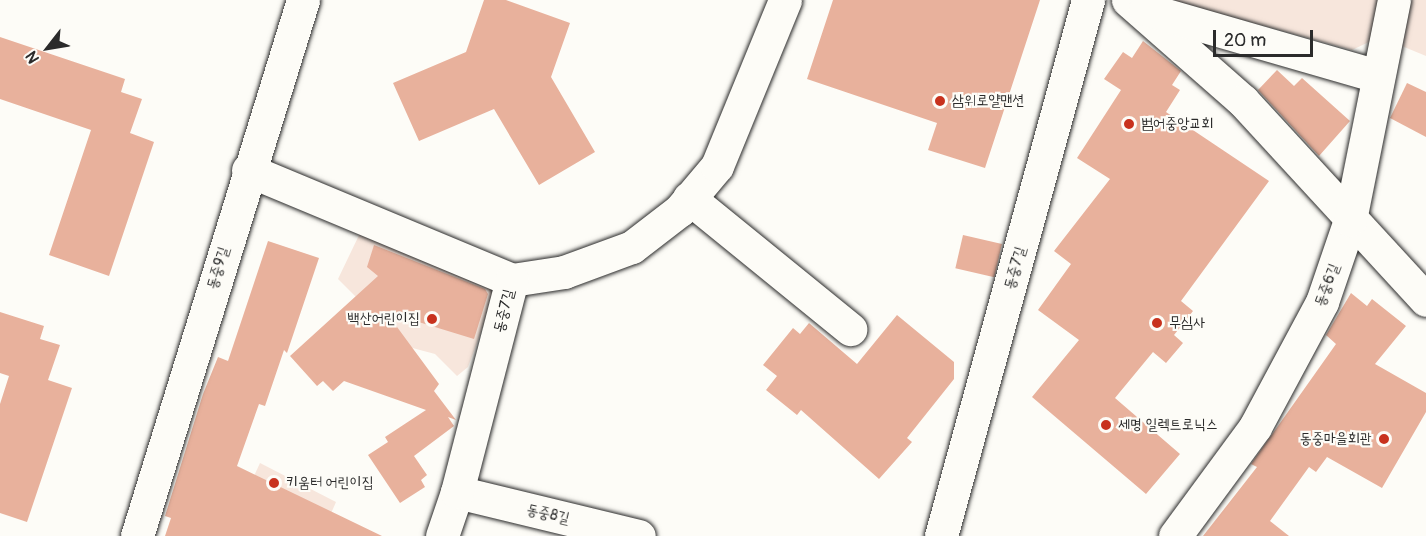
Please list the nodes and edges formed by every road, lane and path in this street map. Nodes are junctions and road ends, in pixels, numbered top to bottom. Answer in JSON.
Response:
{"nodes":[{"id":1,"x":303,"y":0,"type":"edge"},
{"id":2,"x":785,"y":0,"type":"edge"},
{"id":3,"x":1088,"y":0,"type":"edge"},
{"id":4,"x":1395,"y":0,"type":"edge"},
{"id":5,"x":1133,"y":3,"type":"edge"},
{"id":6,"x":1377,"y":76,"type":"junction"},
{"id":7,"x":248,"y":170,"type":"junction"},
{"id":8,"x":689,"y":198,"type":"junction"},
{"id":9,"x":1350,"y":220,"type":"junction"},
{"id":10,"x":512,"y":280,"type":"junction"},
{"id":11,"x":1426,"y":300,"type":"edge"},
{"id":12,"x":850,"y":329,"type":"dead end"},
{"id":13,"x":457,"y":492,"type":"junction"},
{"id":14,"x":137,"y":536,"type":"edge"},
{"id":15,"x":442,"y":536,"type":"edge"},
{"id":16,"x":639,"y":536,"type":"edge"},
{"id":17,"x":941,"y":536,"type":"edge"},
{"id":18,"x":1175,"y":536,"type":"edge"}],
"edges":[{"from":1,"to":7,"type":"street","name":"동중9길"},
{"from":2,"to":8,"type":"street","name":"동중7길"},
{"from":3,"to":17,"type":"street","name":"동중7길"},
{"from":4,"to":6,"type":"street","name":"동중6길"},
{"from":5,"to":6,"type":"street"},
{"from":5,"to":9,"type":"street"},
{"from":6,"to":9,"type":"street","name":"동중6길"},
{"from":7,"to":10,"type":"street"},
{"from":7,"to":14,"type":"street","name":"동중9길"},
{"from":8,"to":10,"type":"street","name":"동중7길"},
{"from":8,"to":12,"type":"street"},
{"from":9,"to":11,"type":"street"},
{"from":9,"to":18,"type":"street","name":"동중6길"},
{"from":10,"to":13,"type":"street","name":"동중7길"},
{"from":13,"to":15,"type":"street","name":"동중7길"},
{"from":13,"to":16,"type":"street","name":"동중8길"}]}
